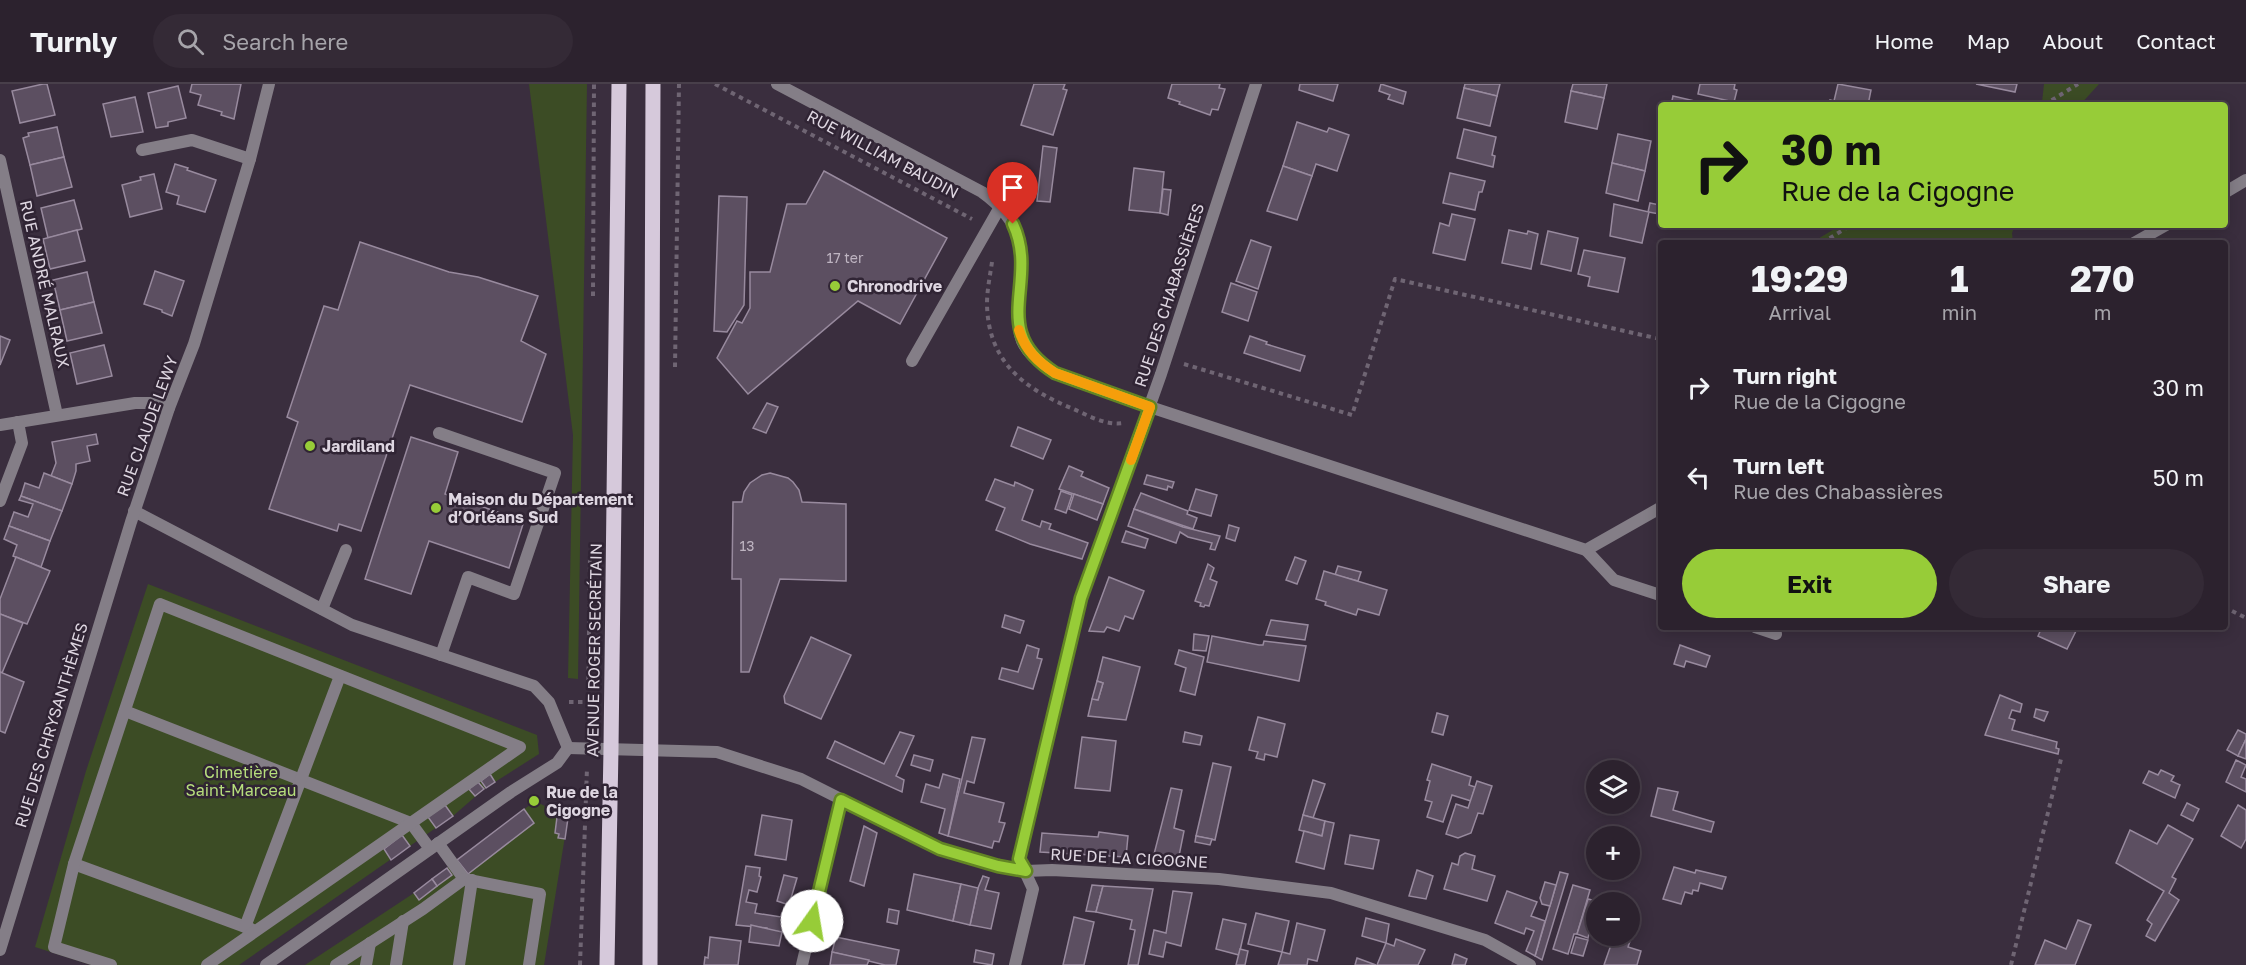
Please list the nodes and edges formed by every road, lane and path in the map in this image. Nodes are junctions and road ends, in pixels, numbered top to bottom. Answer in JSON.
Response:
{"nodes":[{"id":1,"x":269,"y":84,"type":"edge"},
{"id":2,"x":594,"y":84,"type":"edge"},
{"id":3,"x":619,"y":84,"type":"edge"},
{"id":4,"x":653,"y":84,"type":"edge"},
{"id":5,"x":715,"y":84,"type":"edge"},
{"id":6,"x":777,"y":84,"type":"edge"},
{"id":7,"x":1256,"y":84,"type":"edge"},
{"id":8,"x":2078,"y":84,"type":"edge"},
{"id":9,"x":2049,"y":102,"type":"edge"},
{"id":10,"x":142,"y":150,"type":"dead end"},
{"id":11,"x":250,"y":159,"type":"junction"},
{"id":12,"x":0,"y":160,"type":"edge"},
{"id":13,"x":2246,"y":180,"type":"edge"},
{"id":14,"x":2228,"y":190,"type":"edge"},
{"id":15,"x":1000,"y":207,"type":"junction"},
{"id":16,"x":1846,"y":228,"type":"edge"},
{"id":17,"x":2161,"y":228,"type":"edge"},
{"id":18,"x":985,"y":234,"type":"junction"},
{"id":19,"x":1827,"y":240,"type":"edge"},
{"id":20,"x":2139,"y":240,"type":"edge"},
{"id":21,"x":593,"y":298,"type":"dead end"},
{"id":22,"x":1658,"y":339,"type":"edge"},
{"id":23,"x":1166,"y":359,"type":"junction"},
{"id":24,"x":912,"y":361,"type":"dead end"},
{"id":25,"x":1150,"y":407,"type":"junction"},
{"id":26,"x":169,"y":408,"type":"junction"},
{"id":27,"x":57,"y":415,"type":"junction"},
{"id":28,"x":18,"y":422,"type":"junction"},
{"id":29,"x":0,"y":425,"type":"edge"},
{"id":30,"x":439,"y":433,"type":"dead end"},
{"id":31,"x":0,"y":501,"type":"edge"},
{"id":32,"x":1658,"y":509,"type":"edge"},
{"id":33,"x":134,"y":511,"type":"junction"},
{"id":34,"x":346,"y":550,"type":"dead end"},
{"id":35,"x":1586,"y":550,"type":"junction"},
{"id":36,"x":590,"y":557,"type":"dead end"},
{"id":37,"x":1658,"y":594,"type":"edge"},
{"id":38,"x":322,"y":609,"type":"junction"},
{"id":39,"x":2228,"y":609,"type":"edge"},
{"id":40,"x":2246,"y":618,"type":"edge"},
{"id":41,"x":1764,"y":630,"type":"edge"},
{"id":42,"x":1776,"y":634,"type":"dead end"},
{"id":43,"x":441,"y":655,"type":"junction"},
{"id":44,"x":340,"y":676,"type":"junction"},
{"id":45,"x":588,"y":702,"type":"dead end"},
{"id":46,"x":125,"y":711,"type":"junction"},
{"id":47,"x":568,"y":748,"type":"junction"},
{"id":48,"x":589,"y":749,"type":"junction"},
{"id":49,"x":611,"y":749,"type":"junction"},
{"id":50,"x":651,"y":751,"type":"junction"},
{"id":51,"x":2061,"y":759,"type":"dead end"},
{"id":52,"x":301,"y":780,"type":"junction"},
{"id":53,"x":841,"y":800,"type":"junction"},
{"id":54,"x":411,"y":823,"type":"junction"},
{"id":55,"x":434,"y":846,"type":"junction"},
{"id":56,"x":74,"y":864,"type":"junction"},
{"id":57,"x":1026,"y":871,"type":"junction"},
{"id":58,"x":468,"y":879,"type":"junction"},
{"id":59,"x":403,"y":921,"type":"junction"},
{"id":60,"x":250,"y":929,"type":"junction"},
{"id":61,"x":370,"y":943,"type":"junction"},
{"id":62,"x":0,"y":950,"type":"edge"},
{"id":63,"x":338,"y":964,"type":"edge"},
{"id":64,"x":111,"y":965,"type":"edge"},
{"id":65,"x":207,"y":965,"type":"edge"},
{"id":66,"x":266,"y":965,"type":"edge"},
{"id":67,"x":366,"y":965,"type":"edge"},
{"id":68,"x":396,"y":965,"type":"edge"},
{"id":69,"x":459,"y":965,"type":"edge"},
{"id":70,"x":528,"y":965,"type":"edge"},
{"id":71,"x":580,"y":965,"type":"edge"},
{"id":72,"x":607,"y":965,"type":"edge"},
{"id":73,"x":650,"y":965,"type":"edge"},
{"id":74,"x":802,"y":965,"type":"edge"},
{"id":75,"x":1015,"y":965,"type":"edge"},
{"id":76,"x":1530,"y":965,"type":"edge"},
{"id":77,"x":2011,"y":965,"type":"edge"}],
"edges":[{"from":1,"to":11,"type":"street","name":"RUE CLAUDE LEWY"},
{"from":2,"to":21,"type":"path"},
{"from":3,"to":49,"type":"main road","name":"AVENUE ROGER SECRÉTAIN"},
{"from":4,"to":50,"type":"main road"},
{"from":5,"to":18,"type":"path","name":"RUE WILLIAM BAUDIN"},
{"from":6,"to":15,"type":"street","name":"RUE WILLIAM BAUDIN"},
{"from":7,"to":23,"type":"street","name":"RUE DES CHABASSIÈRES"},
{"from":8,"to":9,"type":"path"},
{"from":10,"to":11,"type":"street"},
{"from":11,"to":26,"type":"street","name":"RUE CLAUDE LEWY"},
{"from":12,"to":27,"type":"street","name":"RUE ANDRÉ MALRAUX"},
{"from":13,"to":14,"type":"street"},
{"from":15,"to":18,"type":"street"},
{"from":15,"to":25,"type":"street","name":"RUE WILLIAM BAUDIN"},
{"from":16,"to":19,"type":"path"},
{"from":17,"to":20,"type":"street"},
{"from":18,"to":24,"type":"street"},
{"from":18,"to":25,"type":"path"},
{"from":22,"to":23,"type":"path"},
{"from":23,"to":25,"type":"street","name":"RUE DES CHABASSIÈRES"},
{"from":25,"to":35,"type":"street","name":"RUE WILLIAM BAUDIN"},
{"from":25,"to":57,"type":"street","name":"RUE DES CHABASSIÈRES"},
{"from":26,"to":27,"type":"street"},
{"from":26,"to":33,"type":"street","name":"RUE CLAUDE LEWY"},
{"from":27,"to":28,"type":"street"},
{"from":28,"to":29,"type":"street"},
{"from":28,"to":31,"type":"street"},
{"from":30,"to":43,"type":"street"},
{"from":32,"to":35,"type":"street"},
{"from":33,"to":38,"type":"street","name":"RUE CLAUDE LEWY"},
{"from":33,"to":62,"type":"street","name":"RUE DES CHRYSANTHÈMES"},
{"from":34,"to":38,"type":"street"},
{"from":35,"to":37,"type":"street"},
{"from":36,"to":45,"type":"path","name":"AVENUE ROGER SECRÉTAIN"},
{"from":38,"to":43,"type":"street","name":"RUE CLAUDE LEWY"},
{"from":39,"to":40,"type":"path"},
{"from":41,"to":42,"type":"street"},
{"from":43,"to":47,"type":"street","name":"RUE CLAUDE LEWY"},
{"from":44,"to":46,"type":"street"},
{"from":44,"to":52,"type":"street"},
{"from":44,"to":54,"type":"street"},
{"from":46,"to":52,"type":"street"},
{"from":46,"to":56,"type":"street"},
{"from":47,"to":48,"type":"street","name":"RUE DE LA CIGOGNE"},
{"from":47,"to":55,"type":"street"},
{"from":48,"to":49,"type":"street","name":"RUE DE LA CIGOGNE"},
{"from":48,"to":71,"type":"path","name":"AVENUE ROGER SECRÉTAIN"},
{"from":49,"to":50,"type":"street","name":"RUE DE LA CIGOGNE"},
{"from":49,"to":72,"type":"main road","name":"AVENUE ROGER SECRÉTAIN"},
{"from":50,"to":53,"type":"street","name":"RUE DE LA CIGOGNE"},
{"from":50,"to":73,"type":"main road"},
{"from":51,"to":77,"type":"path"},
{"from":52,"to":54,"type":"street"},
{"from":52,"to":60,"type":"street"},
{"from":53,"to":57,"type":"street","name":"RUE DE LA CIGOGNE"},
{"from":53,"to":74,"type":"street"},
{"from":54,"to":55,"type":"street"},
{"from":54,"to":60,"type":"street"},
{"from":55,"to":58,"type":"street"},
{"from":55,"to":66,"type":"street"},
{"from":56,"to":60,"type":"street"},
{"from":56,"to":64,"type":"street"},
{"from":57,"to":75,"type":"street","name":"RUE DES CHABASSIÈRES"},
{"from":57,"to":76,"type":"street","name":"RUE DE LA CIGOGNE"},
{"from":58,"to":59,"type":"street"},
{"from":58,"to":69,"type":"street"},
{"from":58,"to":70,"type":"street"},
{"from":59,"to":61,"type":"street"},
{"from":59,"to":68,"type":"street"},
{"from":60,"to":65,"type":"street"},
{"from":61,"to":63,"type":"street"},
{"from":61,"to":67,"type":"street"}]}
